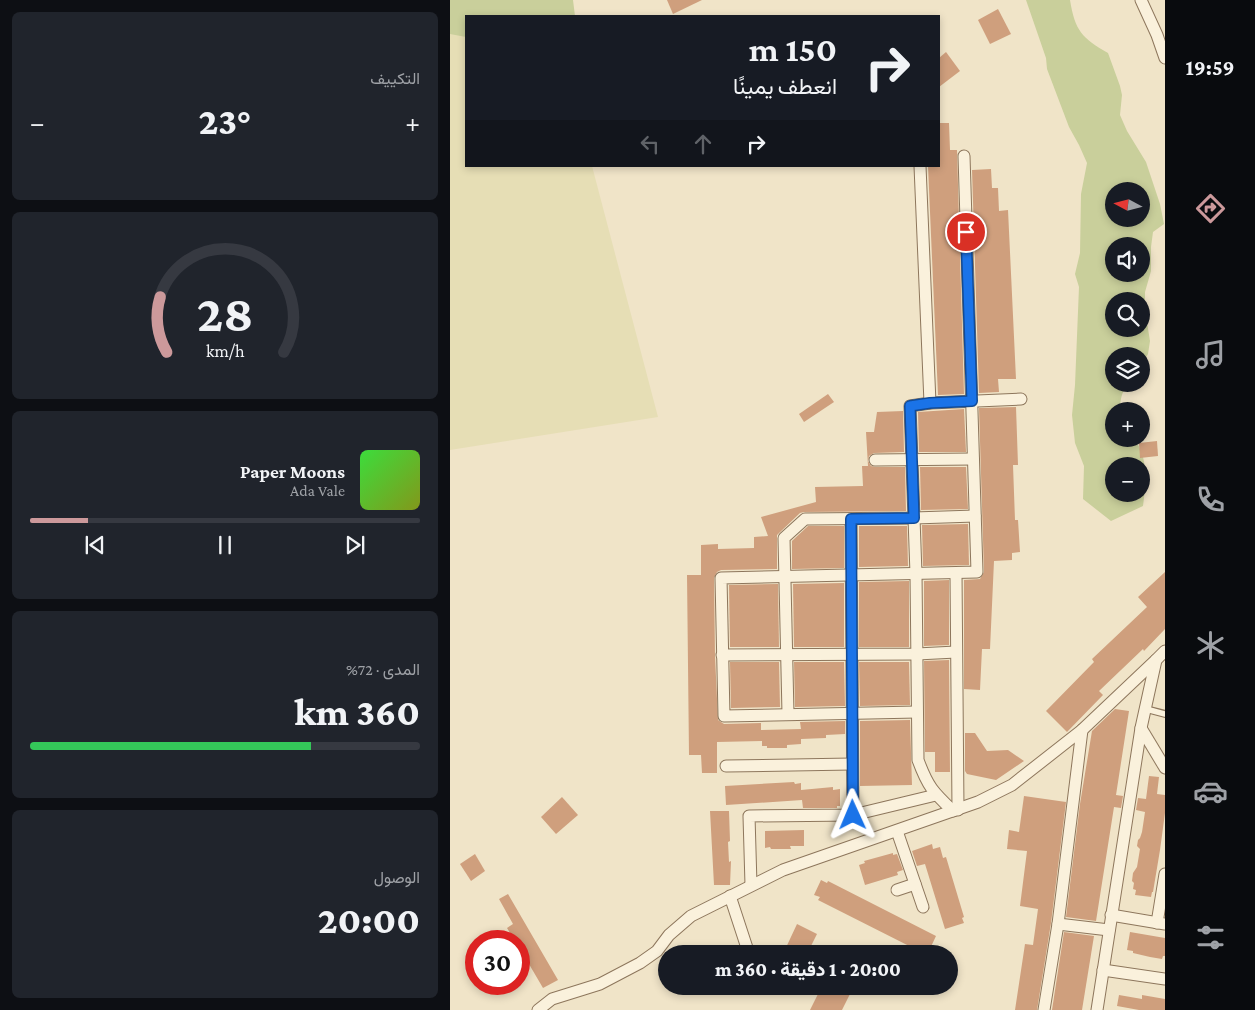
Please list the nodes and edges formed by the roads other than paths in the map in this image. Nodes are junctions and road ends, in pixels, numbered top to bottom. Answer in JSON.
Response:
{"nodes":[{"id":1,"x":1141,"y":0,"type":"edge"},
{"id":2,"x":1165,"y":58,"type":"edge"},
{"id":3,"x":964,"y":156,"type":"dead end"},
{"id":4,"x":920,"y":167,"type":"edge"},
{"id":5,"x":1021,"y":399,"type":"dead end"},
{"id":6,"x":972,"y":401,"type":"junction"},
{"id":7,"x":930,"y":403,"type":"junction"},
{"id":8,"x":912,"y":459,"type":"junction"},
{"id":9,"x":973,"y":459,"type":"junction"},
{"id":10,"x":875,"y":460,"type":"dead end"},
{"id":11,"x":975,"y":516,"type":"junction"},
{"id":12,"x":914,"y":518,"type":"junction"},
{"id":13,"x":851,"y":519,"type":"junction"},
{"id":14,"x":916,"y":574,"type":"junction"},
{"id":15,"x":956,"y":574,"type":"junction"},
{"id":16,"x":852,"y":575,"type":"junction"},
{"id":17,"x":785,"y":577,"type":"junction"},
{"id":18,"x":1165,"y":651,"type":"edge"},
{"id":19,"x":956,"y":652,"type":"junction"},
{"id":20,"x":917,"y":654,"type":"junction"},
{"id":21,"x":722,"y":655,"type":"junction"},
{"id":22,"x":787,"y":655,"type":"junction"},
{"id":23,"x":853,"y":655,"type":"junction"},
{"id":24,"x":1156,"y":660,"type":"junction"},
{"id":25,"x":1146,"y":710,"type":"junction"},
{"id":26,"x":917,"y":712,"type":"junction"},
{"id":27,"x":853,"y":713,"type":"junction"},
{"id":28,"x":788,"y":714,"type":"junction"},
{"id":29,"x":1165,"y":714,"type":"edge"},
{"id":30,"x":1141,"y":728,"type":"junction"},
{"id":31,"x":1082,"y":730,"type":"junction"},
{"id":32,"x":852,"y":764,"type":"junction"},
{"id":33,"x":726,"y":766,"type":"dead end"},
{"id":34,"x":1165,"y":768,"type":"edge"},
{"id":35,"x":936,"y":795,"type":"junction"},
{"id":36,"x":956,"y":810,"type":"junction"},
{"id":37,"x":853,"y":815,"type":"junction"},
{"id":38,"x":897,"y":831,"type":"junction"},
{"id":39,"x":1165,"y":874,"type":"edge"},
{"id":40,"x":915,"y":884,"type":"junction"},
{"id":41,"x":752,"y":886,"type":"junction"},
{"id":42,"x":897,"y":890,"type":"dead end"},
{"id":43,"x":730,"y":896,"type":"junction"},
{"id":44,"x":923,"y":907,"type":"dead end"},
{"id":45,"x":1111,"y":915,"type":"junction"},
{"id":46,"x":1161,"y":923,"type":"edge"},
{"id":47,"x":1058,"y":924,"type":"junction"},
{"id":48,"x":1109,"y":930,"type":"junction"},
{"id":49,"x":746,"y":945,"type":"edge"},
{"id":50,"x":1103,"y":970,"type":"junction"},
{"id":51,"x":1165,"y":979,"type":"edge"},
{"id":52,"x":538,"y":1010,"type":"edge"},
{"id":53,"x":1044,"y":1010,"type":"edge"},
{"id":54,"x":1096,"y":1010,"type":"edge"}],
"edges":[{"from":1,"to":2,"type":"street"},
{"from":3,"to":6,"type":"street"},
{"from":4,"to":7,"type":"street"},
{"from":5,"to":6,"type":"street"},
{"from":6,"to":7,"type":"street"},
{"from":6,"to":9,"type":"street"},
{"from":7,"to":8,"type":"street"},
{"from":8,"to":9,"type":"street"},
{"from":8,"to":10,"type":"street"},
{"from":8,"to":12,"type":"street"},
{"from":9,"to":11,"type":"street"},
{"from":11,"to":12,"type":"street"},
{"from":11,"to":15,"type":"street"},
{"from":12,"to":13,"type":"street"},
{"from":12,"to":14,"type":"street"},
{"from":13,"to":16,"type":"street"},
{"from":13,"to":17,"type":"street"},
{"from":14,"to":15,"type":"street"},
{"from":14,"to":16,"type":"street"},
{"from":14,"to":20,"type":"street"},
{"from":15,"to":19,"type":"street"},
{"from":16,"to":17,"type":"street"},
{"from":16,"to":23,"type":"street"},
{"from":17,"to":21,"type":"street"},
{"from":17,"to":22,"type":"street"},
{"from":18,"to":24,"type":"street"},
{"from":19,"to":20,"type":"street"},
{"from":19,"to":36,"type":"street"},
{"from":20,"to":23,"type":"street"},
{"from":20,"to":26,"type":"street"},
{"from":21,"to":22,"type":"street"},
{"from":21,"to":28,"type":"street"},
{"from":22,"to":23,"type":"street"},
{"from":22,"to":28,"type":"street"},
{"from":23,"to":27,"type":"street"},
{"from":24,"to":25,"type":"street"},
{"from":24,"to":31,"type":"street"},
{"from":25,"to":29,"type":"lane"},
{"from":25,"to":30,"type":"street"},
{"from":26,"to":27,"type":"street"},
{"from":26,"to":35,"type":"street"},
{"from":27,"to":28,"type":"street"},
{"from":27,"to":32,"type":"street"},
{"from":30,"to":34,"type":"street"},
{"from":30,"to":45,"type":"street"},
{"from":31,"to":36,"type":"street"},
{"from":31,"to":47,"type":"street"},
{"from":32,"to":33,"type":"street"},
{"from":32,"to":37,"type":"street"},
{"from":35,"to":36,"type":"street"},
{"from":35,"to":37,"type":"street"},
{"from":36,"to":38,"type":"street"},
{"from":37,"to":41,"type":"street"},
{"from":38,"to":40,"type":"street"},
{"from":38,"to":41,"type":"street"},
{"from":39,"to":46,"type":"street"},
{"from":40,"to":42,"type":"street"},
{"from":40,"to":44,"type":"street"},
{"from":41,"to":43,"type":"street"},
{"from":43,"to":49,"type":"street"},
{"from":43,"to":52,"type":"street"},
{"from":45,"to":46,"type":"street"},
{"from":45,"to":48,"type":"street"},
{"from":47,"to":48,"type":"street"},
{"from":47,"to":53,"type":"street"},
{"from":48,"to":50,"type":"street"},
{"from":50,"to":51,"type":"street"},
{"from":50,"to":54,"type":"street"}]}
